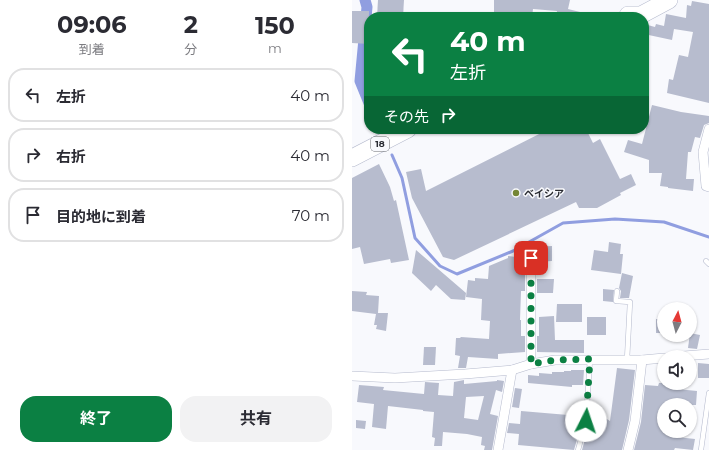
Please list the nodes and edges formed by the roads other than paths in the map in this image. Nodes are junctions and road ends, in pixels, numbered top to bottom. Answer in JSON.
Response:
{"nodes":[{"id":1,"x":644,"y":0,"type":"edge"},
{"id":2,"x":669,"y":0,"type":"edge"},
{"id":3,"x":630,"y":12,"type":"edge"},
{"id":4,"x":647,"y":12,"type":"edge"},
{"id":5,"x":709,"y":129,"type":"edge"},
{"id":6,"x":398,"y":134,"type":"edge"},
{"id":7,"x":352,"y":158,"type":"edge"},
{"id":8,"x":709,"y":187,"type":"edge"},
{"id":9,"x":531,"y":258,"type":"dead end"},
{"id":10,"x":617,"y":291,"type":"dead end"},
{"id":11,"x":709,"y":354,"type":"edge"},
{"id":12,"x":697,"y":355,"type":"edge"},
{"id":13,"x":590,"y":359,"type":"junction"},
{"id":14,"x":657,"y":359,"type":"edge"},
{"id":15,"x":627,"y":360,"type":"junction"},
{"id":16,"x":642,"y":360,"type":"junction"},
{"id":17,"x":531,"y":364,"type":"junction"},
{"id":18,"x":512,"y":370,"type":"junction"},
{"id":19,"x":352,"y":376,"type":"edge"},
{"id":20,"x":709,"y":393,"type":"edge"},
{"id":21,"x":498,"y":450,"type":"edge"},
{"id":22,"x":578,"y":450,"type":"edge"},
{"id":23,"x":628,"y":450,"type":"edge"},
{"id":24,"x":701,"y":450,"type":"edge"}],
"edges":[{"from":1,"to":3,"type":"highway"},
{"from":2,"to":4,"type":"highway"},
{"from":5,"to":8,"type":"street"},
{"from":6,"to":7,"type":"highway","number":"18"},
{"from":9,"to":17,"type":"street"},
{"from":10,"to":15,"type":"lane"},
{"from":11,"to":12,"type":"street"},
{"from":13,"to":15,"type":"street"},
{"from":13,"to":17,"type":"street"},
{"from":13,"to":22,"type":"lane"},
{"from":14,"to":16,"type":"street"},
{"from":15,"to":16,"type":"street"},
{"from":16,"to":23,"type":"street"},
{"from":17,"to":18,"type":"street"},
{"from":18,"to":19,"type":"street"},
{"from":18,"to":21,"type":"street"},
{"from":20,"to":24,"type":"lane"}]}
